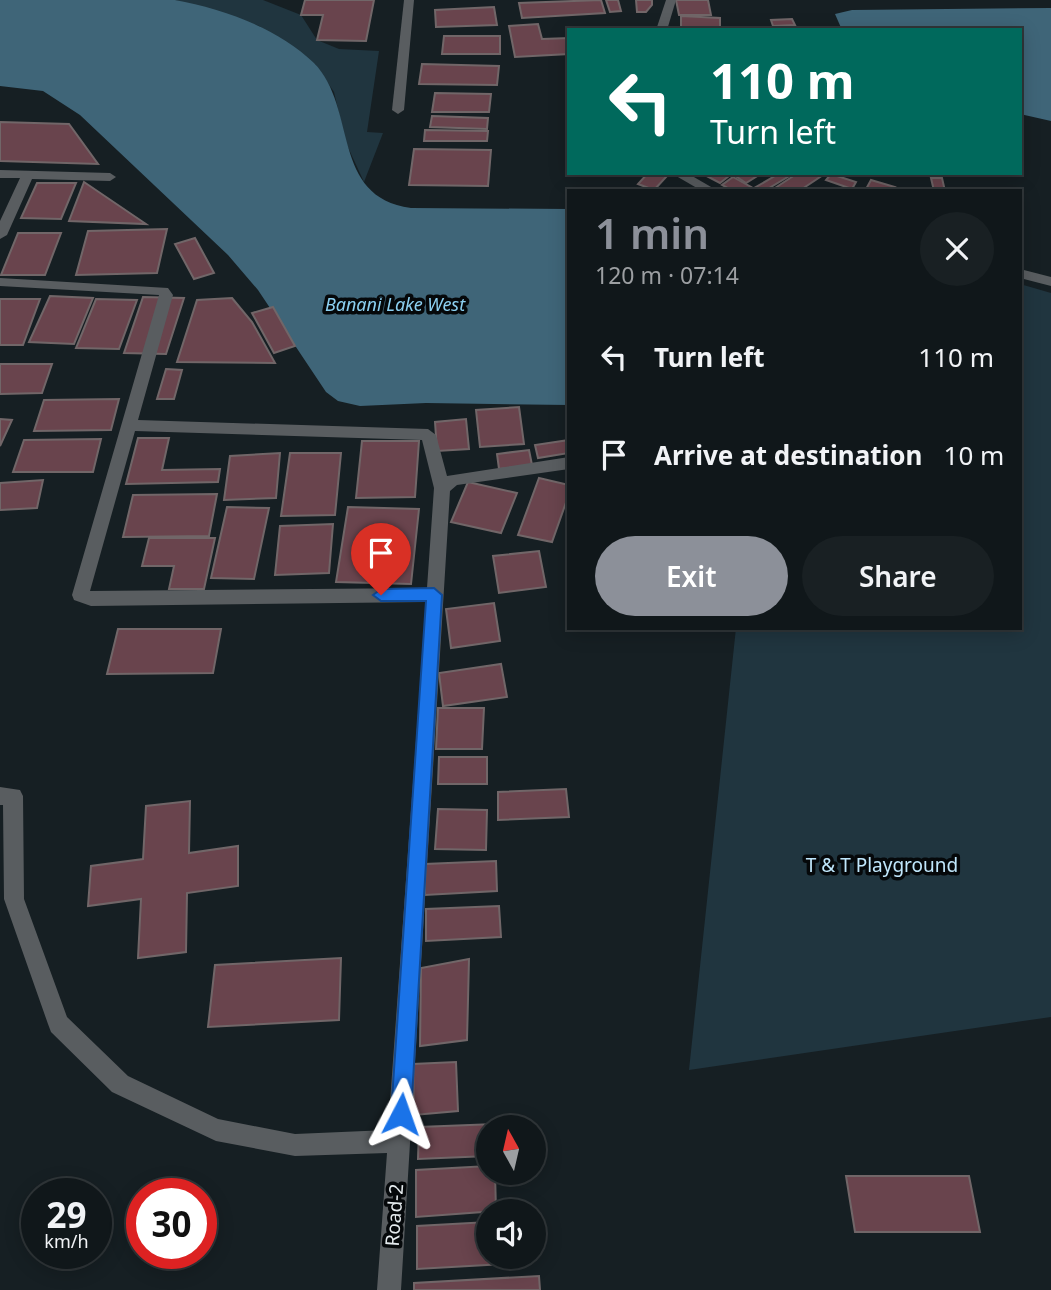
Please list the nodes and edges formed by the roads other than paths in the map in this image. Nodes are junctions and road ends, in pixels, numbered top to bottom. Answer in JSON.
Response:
{"nodes":[{"id":1,"x":409,"y":0,"type":"edge"},
{"id":2,"x":671,"y":0,"type":"edge"},
{"id":3,"x":662,"y":28,"type":"edge"},
{"id":4,"x":398,"y":110,"type":"dead end"},
{"id":5,"x":0,"y":174,"type":"edge"},
{"id":6,"x":28,"y":174,"type":"junction"},
{"id":7,"x":681,"y":175,"type":"edge"},
{"id":8,"x":110,"y":177,"type":"dead end"},
{"id":9,"x":708,"y":189,"type":"edge"},
{"id":10,"x":0,"y":235,"type":"edge"},
{"id":11,"x":1022,"y":274,"type":"edge"},
{"id":12,"x":0,"y":282,"type":"edge"},
{"id":13,"x":1051,"y":282,"type":"edge"},
{"id":14,"x":128,"y":425,"type":"junction"},
{"id":15,"x":567,"y":463,"type":"edge"},
{"id":16,"x":442,"y":488,"type":"junction"},
{"id":17,"x":434,"y":595,"type":"junction"},
{"id":18,"x":0,"y":796,"type":"edge"},
{"id":19,"x":399,"y":1141,"type":"junction"},
{"id":20,"x":389,"y":1290,"type":"edge"}],
"edges":[{"from":1,"to":4,"type":"street"},
{"from":2,"to":3,"type":"street"},
{"from":5,"to":6,"type":"street"},
{"from":6,"to":8,"type":"street"},
{"from":6,"to":10,"type":"street"},
{"from":7,"to":9,"type":"street"},
{"from":11,"to":13,"type":"street"},
{"from":12,"to":14,"type":"street"},
{"from":14,"to":16,"type":"street","name":"Road-2"},
{"from":14,"to":17,"type":"street"},
{"from":15,"to":16,"type":"street"},
{"from":16,"to":17,"type":"street","name":"Road-2"},
{"from":17,"to":19,"type":"street","name":"Road-2"},
{"from":18,"to":19,"type":"street"},
{"from":19,"to":20,"type":"street","name":"Road-2"}]}
